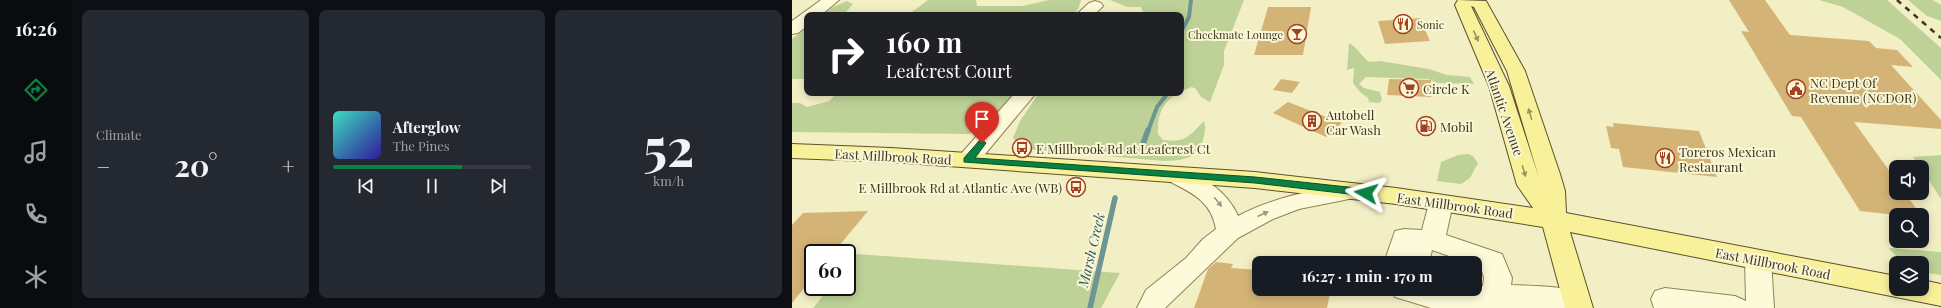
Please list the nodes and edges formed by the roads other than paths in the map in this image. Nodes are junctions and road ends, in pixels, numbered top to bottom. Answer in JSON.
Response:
{"nodes":[{"id":1,"x":831,"y":0,"type":"edge"},
{"id":2,"x":1466,"y":0,"type":"edge"},
{"id":3,"x":1472,"y":0,"type":"edge"},
{"id":4,"x":815,"y":12,"type":"edge"},
{"id":5,"x":804,"y":20,"type":"edge"},
{"id":6,"x":792,"y":29,"type":"edge"},
{"id":7,"x":1023,"y":96,"type":"edge"},
{"id":8,"x":792,"y":151,"type":"edge"},
{"id":9,"x":968,"y":160,"type":"junction"},
{"id":10,"x":1173,"y":174,"type":"junction"},
{"id":11,"x":1351,"y":191,"type":"junction"},
{"id":12,"x":1441,"y":203,"type":"junction"},
{"id":13,"x":1554,"y":220,"type":"junction"},
{"id":14,"x":1229,"y":232,"type":"junction"},
{"id":15,"x":1423,"y":248,"type":"edge"},
{"id":16,"x":1399,"y":256,"type":"edge"},
{"id":17,"x":1456,"y":256,"type":"edge"},
{"id":18,"x":1482,"y":260,"type":"edge"},
{"id":19,"x":1758,"y":260,"type":"junction"},
{"id":20,"x":1889,"y":286,"type":"edge"},
{"id":21,"x":1929,"y":293,"type":"edge"},
{"id":22,"x":1941,"y":295,"type":"edge"},
{"id":23,"x":1436,"y":296,"type":"edge"},
{"id":24,"x":1495,"y":296,"type":"junction"},
{"id":25,"x":1578,"y":305,"type":"edge"},
{"id":26,"x":1151,"y":308,"type":"edge"},
{"id":27,"x":1668,"y":308,"type":"edge"},
{"id":28,"x":1735,"y":308,"type":"edge"},
{"id":29,"x":1760,"y":308,"type":"edge"}],
"edges":[{"from":1,"to":4,"type":"street"},
{"from":2,"to":13,"type":"main road","name":"Atlantic Avenue","one_way":true},
{"from":13,"to":3,"type":"main road","name":"Atlantic Avenue","one_way":true},
{"from":5,"to":6,"type":"street"},
{"from":7,"to":9,"type":"street"},
{"from":8,"to":9,"type":"main road","name":"East Millbrook Road"},
{"from":9,"to":10,"type":"main road","name":"East Millbrook Road"},
{"from":10,"to":11,"type":"main road","name":"East Millbrook Road"},
{"from":10,"to":14,"type":"street","one_way":true},
{"from":11,"to":12,"type":"main road","name":"East Millbrook Road"},
{"from":14,"to":11,"type":"street","one_way":true},
{"from":12,"to":13,"type":"main road","name":"East Millbrook Road"},
{"from":12,"to":15,"type":"street"},
{"from":13,"to":19,"type":"main road","name":"East Millbrook Road"},
{"from":13,"to":25,"type":"main road","name":"Atlantic Avenue"},
{"from":14,"to":26,"type":"street"},
{"from":15,"to":16,"type":"street"},
{"from":15,"to":17,"type":"street"},
{"from":18,"to":24,"type":"street"},
{"from":19,"to":20,"type":"main road","name":"East Millbrook Road"},
{"from":19,"to":29,"type":"street"},
{"from":21,"to":22,"type":"main road"},
{"from":23,"to":24,"type":"street"},
{"from":24,"to":25,"type":"street"},
{"from":27,"to":28,"type":"street"}]}
